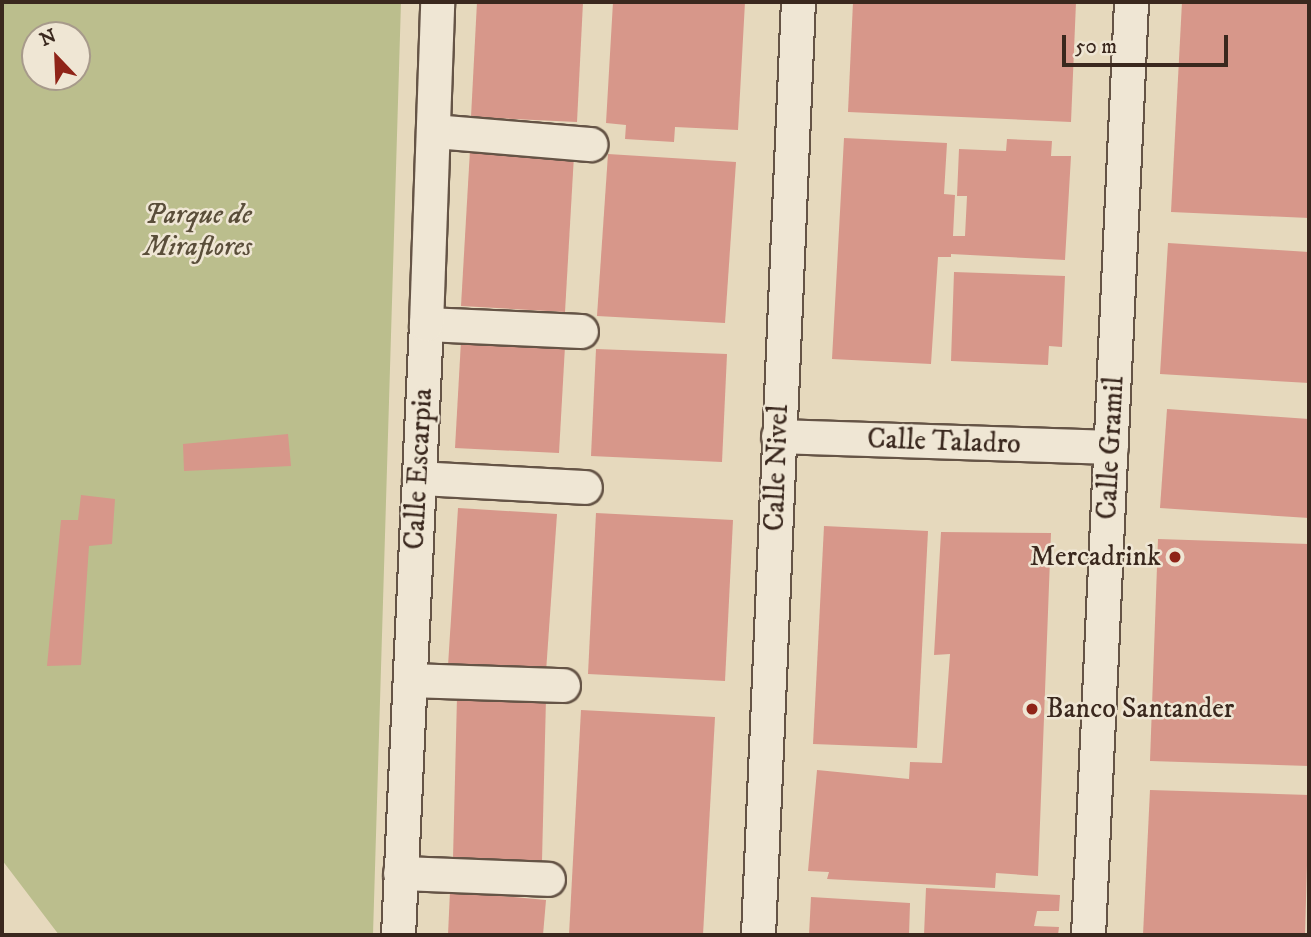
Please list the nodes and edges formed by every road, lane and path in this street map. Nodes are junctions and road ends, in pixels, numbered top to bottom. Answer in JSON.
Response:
{"nodes":[{"id":1,"x":437,"y":2,"type":"edge"},
{"id":2,"x":798,"y":2,"type":"edge"},
{"id":3,"x":1130,"y":2,"type":"edge"},
{"id":4,"x":434,"y":131,"type":"junction"},
{"id":5,"x":590,"y":144,"type":"dead end"},
{"id":6,"x":426,"y":324,"type":"junction"},
{"id":7,"x":581,"y":331,"type":"dead end"},
{"id":8,"x":778,"y":436,"type":"junction"},
{"id":9,"x":1111,"y":447,"type":"junction"},
{"id":10,"x":419,"y":478,"type":"junction"},
{"id":11,"x":585,"y":487,"type":"dead end"},
{"id":12,"x":410,"y":680,"type":"junction"},
{"id":13,"x":563,"y":685,"type":"dead end"},
{"id":14,"x":400,"y":873,"type":"junction"},
{"id":15,"x":548,"y":879,"type":"dead end"},
{"id":16,"x":398,"y":935,"type":"edge"},
{"id":17,"x":758,"y":935,"type":"edge"},
{"id":18,"x":1088,"y":935,"type":"edge"}],
"edges":[{"from":1,"to":4,"type":"street","name":"Calle Escarpia"},
{"from":2,"to":8,"type":"street","name":"Calle Nivel"},
{"from":3,"to":9,"type":"street","name":"Calle Gramil"},
{"from":4,"to":5,"type":"street"},
{"from":4,"to":6,"type":"street","name":"Calle Escarpia"},
{"from":6,"to":7,"type":"street"},
{"from":6,"to":10,"type":"street","name":"Calle Escarpia"},
{"from":8,"to":9,"type":"street","name":"Calle Taladro"},
{"from":8,"to":17,"type":"street","name":"Calle Nivel"},
{"from":9,"to":18,"type":"street","name":"Calle Gramil"},
{"from":10,"to":11,"type":"street"},
{"from":10,"to":12,"type":"street","name":"Calle Escarpia"},
{"from":12,"to":13,"type":"street"},
{"from":12,"to":14,"type":"street","name":"Calle Escarpia"},
{"from":14,"to":15,"type":"street"},
{"from":14,"to":16,"type":"street","name":"Calle Escarpia"}]}
